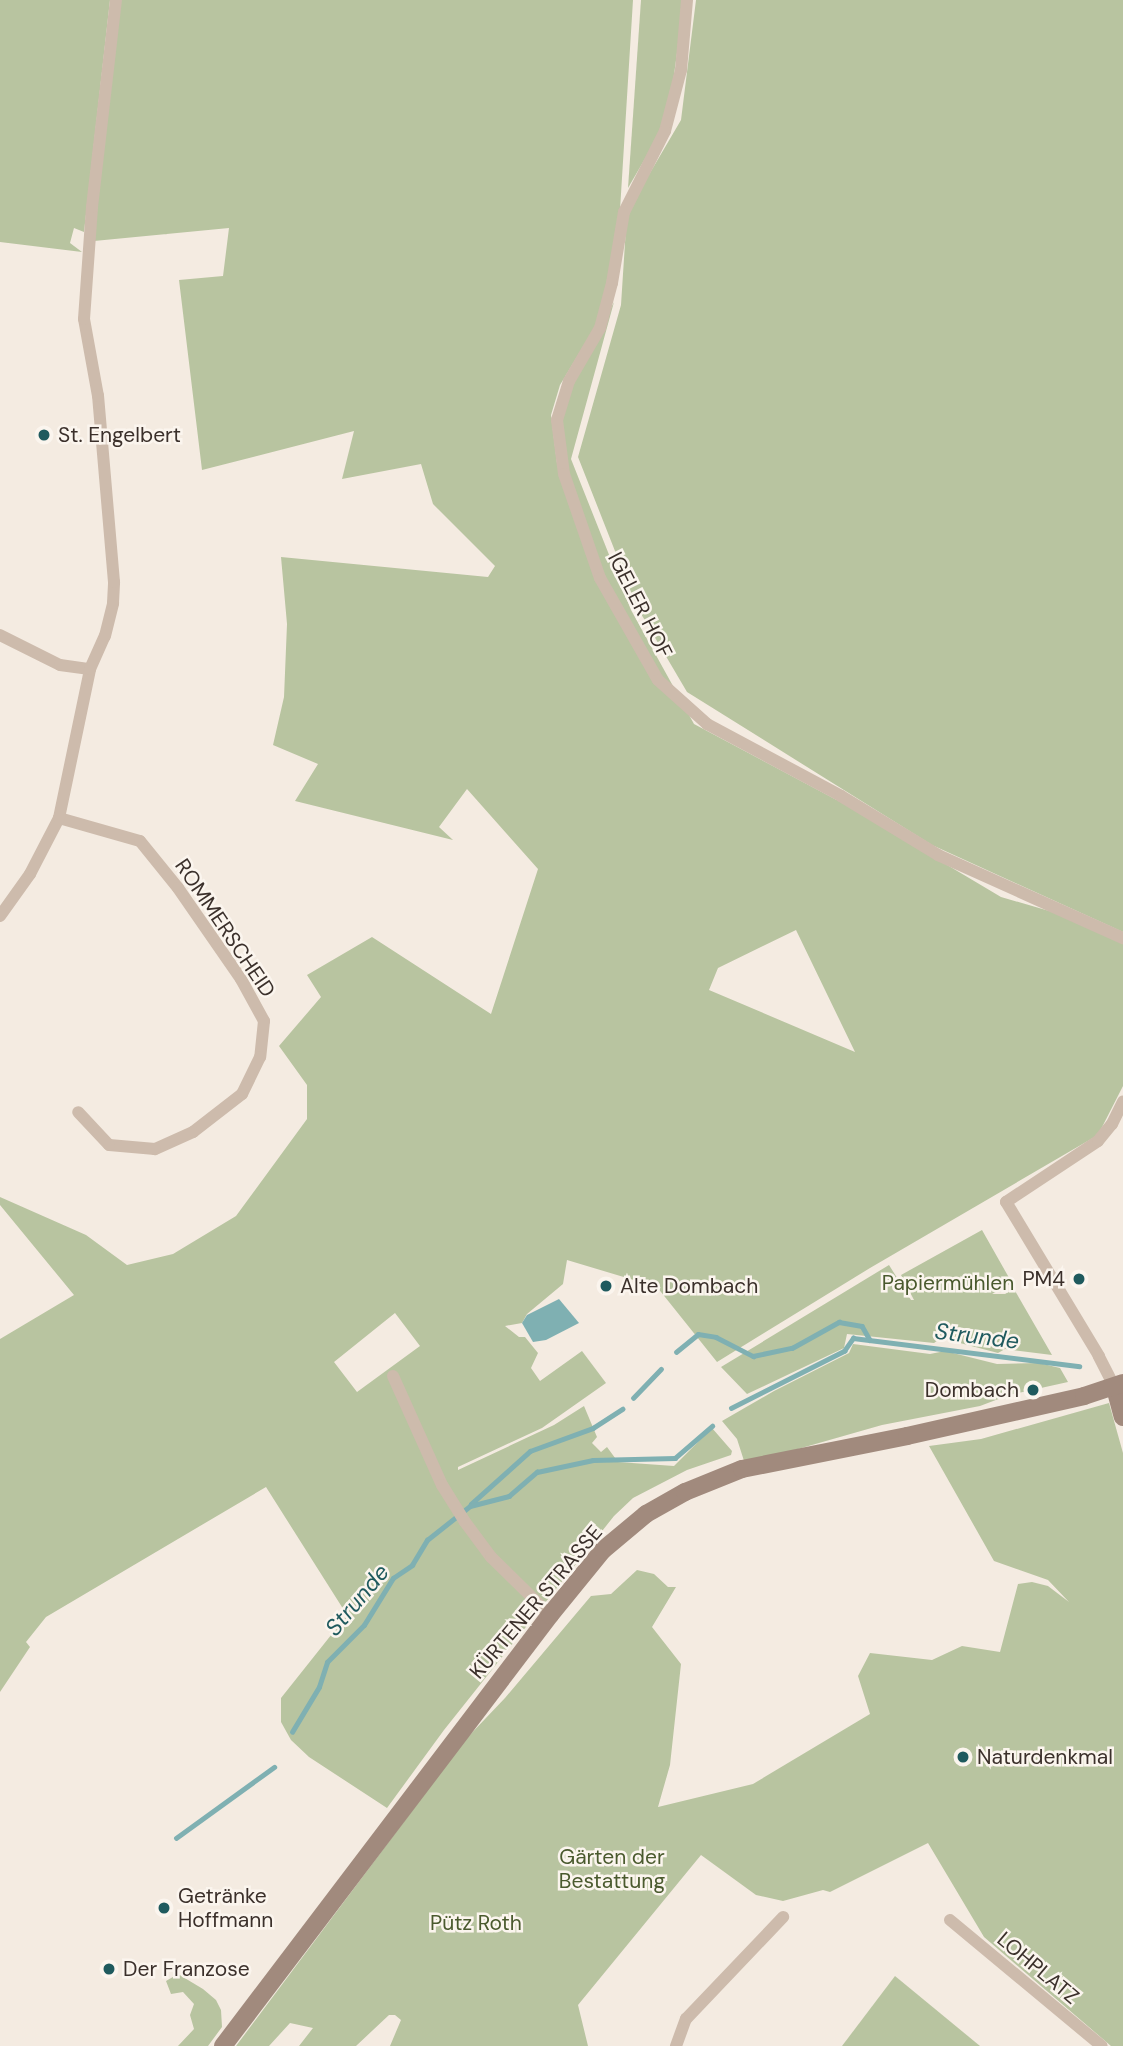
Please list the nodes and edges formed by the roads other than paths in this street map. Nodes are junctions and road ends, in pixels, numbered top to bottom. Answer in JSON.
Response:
{"nodes":[{"id":1,"x":116,"y":0,"type":"edge"},
{"id":2,"x":687,"y":0,"type":"edge"},
{"id":3,"x":0,"y":635,"type":"edge"},
{"id":4,"x":90,"y":669,"type":"junction"},
{"id":5,"x":59,"y":818,"type":"junction"},
{"id":6,"x":0,"y":916,"type":"edge"},
{"id":7,"x":1123,"y":938,"type":"edge"},
{"id":8,"x":1123,"y":1101,"type":"edge"},
{"id":9,"x":78,"y":1112,"type":"dead end"},
{"id":10,"x":393,"y":1376,"type":"dead end"},
{"id":11,"x":1119,"y":1385,"type":"edge"},
{"id":12,"x":1123,"y":1417,"type":"edge"},
{"id":13,"x":550,"y":1615,"type":"junction"},
{"id":14,"x":783,"y":1917,"type":"dead end"},
{"id":15,"x":950,"y":1920,"type":"dead end"},
{"id":16,"x":223,"y":2046,"type":"edge"},
{"id":17,"x":676,"y":2046,"type":"edge"},
{"id":18,"x":1102,"y":2046,"type":"edge"}],
"edges":[{"from":1,"to":4,"type":"street"},
{"from":2,"to":7,"type":"street","name":"IGELER HOF"},
{"from":3,"to":4,"type":"street"},
{"from":4,"to":5,"type":"street"},
{"from":5,"to":6,"type":"street"},
{"from":5,"to":9,"type":"street","name":"ROMMERSCHEID"},
{"from":8,"to":11,"type":"street"},
{"from":10,"to":13,"type":"street"},
{"from":11,"to":12,"type":"main road"},
{"from":11,"to":13,"type":"main road","name":"KÜRTENER STRASSE"},
{"from":13,"to":16,"type":"main road","name":"KÜRTENER STRASSE"},
{"from":14,"to":17,"type":"street"},
{"from":15,"to":18,"type":"street","name":"LOHPLATZ"}]}
